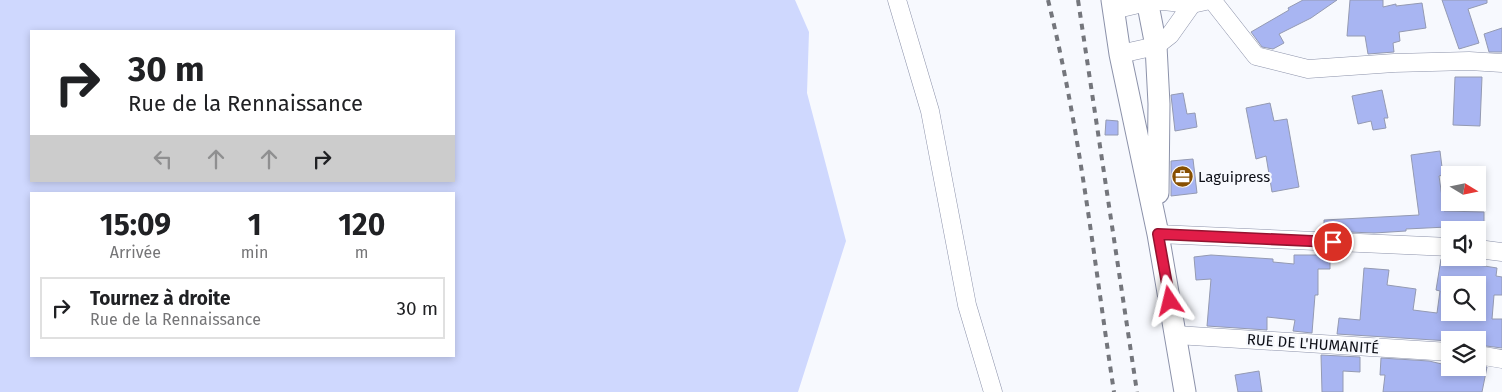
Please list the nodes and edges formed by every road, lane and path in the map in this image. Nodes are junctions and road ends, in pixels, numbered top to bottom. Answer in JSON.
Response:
{"nodes":[{"id":1,"x":897,"y":0,"type":"edge"},
{"id":2,"x":1211,"y":0,"type":"edge"},
{"id":3,"x":1147,"y":1,"type":"edge"},
{"id":4,"x":1192,"y":4,"type":"junction"},
{"id":5,"x":1113,"y":5,"type":"edge"},
{"id":6,"x":1156,"y":46,"type":"junction"},
{"id":7,"x":1120,"y":54,"type":"junction"},
{"id":8,"x":1502,"y":63,"type":"edge"},
{"id":9,"x":1158,"y":234,"type":"junction"},
{"id":10,"x":1441,"y":247,"type":"edge"},
{"id":11,"x":1486,"y":249,"type":"edge"},
{"id":12,"x":1502,"y":252,"type":"edge"},
{"id":13,"x":1176,"y":335,"type":"junction"},
{"id":14,"x":1441,"y":351,"type":"edge"},
{"id":15,"x":1486,"y":356,"type":"edge"},
{"id":16,"x":1502,"y":359,"type":"edge"},
{"id":17,"x":993,"y":392,"type":"edge"},
{"id":18,"x":1185,"y":392,"type":"edge"}],
"edges":[{"from":1,"to":17,"type":"street"},
{"from":2,"to":4,"type":"street"},
{"from":2,"to":8,"type":"street"},
{"from":3,"to":4,"type":"street"},
{"from":3,"to":5,"type":"street"},
{"from":3,"to":6,"type":"main road"},
{"from":4,"to":6,"type":"street"},
{"from":5,"to":7,"type":"main road"},
{"from":6,"to":7,"type":"street"},
{"from":6,"to":9,"type":"main road"},
{"from":7,"to":9,"type":"main road"},
{"from":9,"to":10,"type":"street"},
{"from":9,"to":13,"type":"main road"},
{"from":11,"to":12,"type":"street"},
{"from":13,"to":14,"type":"street","name":"RUE DE L'HUMANITÉ"},
{"from":13,"to":18,"type":"main road"},
{"from":15,"to":16,"type":"street"}]}
